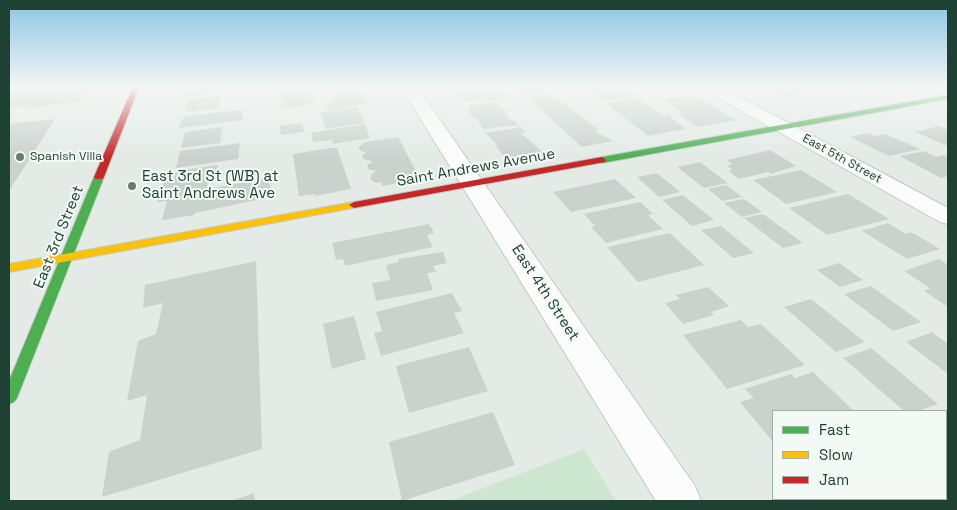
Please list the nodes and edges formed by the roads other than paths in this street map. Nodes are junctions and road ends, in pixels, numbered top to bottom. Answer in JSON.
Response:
{"nodes":[{"id":1,"x":126,"y":111,"type":"edge"},
{"id":2,"x":425,"y":111,"type":"edge"},
{"id":3,"x":753,"y":111,"type":"edge"},
{"id":4,"x":872,"y":111,"type":"edge"},
{"id":5,"x":783,"y":127,"type":"junction"},
{"id":6,"x":473,"y":182,"type":"junction"},
{"id":7,"x":948,"y":217,"type":"edge"},
{"id":8,"x":67,"y":257,"type":"junction"},
{"id":9,"x":9,"y":268,"type":"edge"},
{"id":10,"x":9,"y":398,"type":"edge"},
{"id":11,"x":680,"y":501,"type":"edge"}],
"edges":[{"from":1,"to":8,"type":"street","name":"East 3rd Street"},
{"from":2,"to":6,"type":"street","name":"East 4th Street"},
{"from":3,"to":5,"type":"street","name":"East 5th Street"},
{"from":4,"to":5,"type":"street","name":"Saint Andrews Avenue"},
{"from":5,"to":6,"type":"street","name":"Saint Andrews Avenue"},
{"from":5,"to":7,"type":"street","name":"East 5th Street"},
{"from":6,"to":8,"type":"street","name":"Saint Andrews Avenue"},
{"from":6,"to":11,"type":"street","name":"East 4th Street"},
{"from":8,"to":9,"type":"street","name":"Saint Andrews Avenue"},
{"from":8,"to":10,"type":"street","name":"East 3rd Street"}]}
